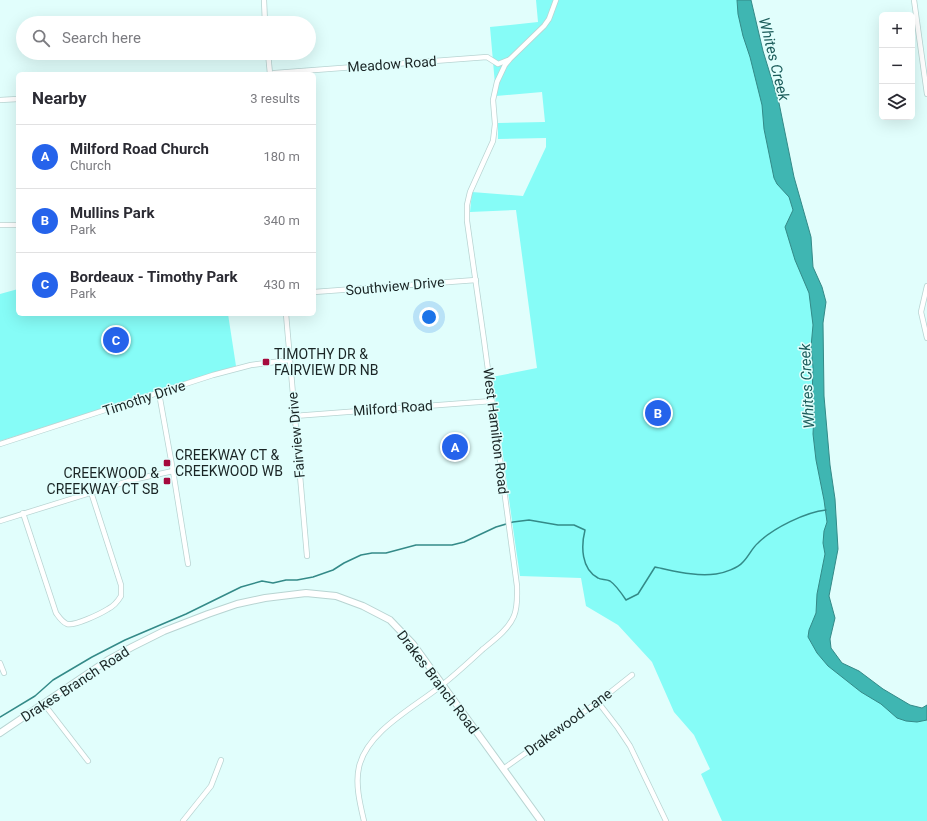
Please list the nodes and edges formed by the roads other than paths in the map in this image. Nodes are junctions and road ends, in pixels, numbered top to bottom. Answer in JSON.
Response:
{"nodes":[{"id":1,"x":264,"y":0,"type":"edge"},
{"id":2,"x":556,"y":0,"type":"edge"},
{"id":3,"x":914,"y":0,"type":"edge"},
{"id":4,"x":265,"y":16,"type":"edge"},
{"id":5,"x":510,"y":59,"type":"junction"},
{"id":6,"x":269,"y":60,"type":"edge"},
{"id":7,"x":270,"y":72,"type":"edge"},
{"id":8,"x":282,"y":72,"type":"edge"},
{"id":9,"x":927,"y":94,"type":"edge"},
{"id":10,"x":16,"y":99,"type":"edge"},
{"id":11,"x":0,"y":100,"type":"edge"},
{"id":12,"x":0,"y":225,"type":"edge"},
{"id":13,"x":16,"y":226,"type":"edge"},
{"id":14,"x":476,"y":280,"type":"junction"},
{"id":15,"x":927,"y":286,"type":"edge"},
{"id":16,"x":316,"y":292,"type":"edge"},
{"id":17,"x":286,"y":316,"type":"edge"},
{"id":18,"x":927,"y":338,"type":"edge"},
{"id":19,"x":290,"y":360,"type":"junction"},
{"id":20,"x":159,"y":393,"type":"junction"},
{"id":21,"x":492,"y":401,"type":"junction"},
{"id":22,"x":294,"y":416,"type":"junction"},
{"id":23,"x":0,"y":444,"type":"edge"},
{"id":24,"x":173,"y":471,"type":"junction"},
{"id":25,"x":91,"y":492,"type":"junction"},
{"id":26,"x":23,"y":513,"type":"junction"},
{"id":27,"x":0,"y":521,"type":"edge"},
{"id":28,"x":306,"y":556,"type":"dead end"},
{"id":29,"x":188,"y":564,"type":"dead end"},
{"id":30,"x":0,"y":663,"type":"edge"},
{"id":31,"x":4,"y":673,"type":"dead end"},
{"id":32,"x":632,"y":675,"type":"dead end"},
{"id":33,"x":443,"y":685,"type":"junction"},
{"id":34,"x":598,"y":702,"type":"junction"},
{"id":35,"x":44,"y":704,"type":"junction"},
{"id":36,"x":0,"y":733,"type":"edge"},
{"id":37,"x":221,"y":760,"type":"dead end"},
{"id":38,"x":88,"y":761,"type":"dead end"},
{"id":39,"x":503,"y":769,"type":"junction"},
{"id":40,"x":183,"y":821,"type":"edge"},
{"id":41,"x":364,"y":821,"type":"edge"},
{"id":42,"x":541,"y":821,"type":"edge"},
{"id":43,"x":666,"y":821,"type":"edge"}],
"edges":[{"from":1,"to":4,"type":"street"},
{"from":2,"to":5,"type":"street","name":"West Hamilton Road"},
{"from":3,"to":9,"type":"street"},
{"from":5,"to":8,"type":"street","name":"Meadow Road"},
{"from":5,"to":14,"type":"street","name":"West Hamilton Road"},
{"from":6,"to":7,"type":"street"},
{"from":10,"to":11,"type":"street"},
{"from":12,"to":13,"type":"street"},
{"from":14,"to":16,"type":"street","name":"Southview Drive"},
{"from":14,"to":21,"type":"street","name":"West Hamilton Road"},
{"from":15,"to":18,"type":"street"},
{"from":17,"to":19,"type":"street","name":"Fairview Drive"},
{"from":19,"to":20,"type":"street","name":"Timothy Drive"},
{"from":19,"to":22,"type":"street","name":"Fairview Drive"},
{"from":20,"to":23,"type":"street","name":"Timothy Drive"},
{"from":20,"to":24,"type":"street"},
{"from":21,"to":22,"type":"street","name":"Milford Road"},
{"from":21,"to":33,"type":"street","name":"West Hamilton Road"},
{"from":22,"to":28,"type":"street","name":"Fairview Drive"},
{"from":24,"to":25,"type":"street"},
{"from":24,"to":29,"type":"street"},
{"from":25,"to":26,"type":"street"},
{"from":25,"to":26,"type":"street"},
{"from":26,"to":27,"type":"street"},
{"from":30,"to":31,"type":"street"},
{"from":32,"to":34,"type":"street","name":"Drakewood Lane"},
{"from":33,"to":35,"type":"street","name":"Drakes Branch Road"},
{"from":33,"to":39,"type":"street","name":"Drakes Branch Road"},
{"from":33,"to":41,"type":"street","name":"West Hamilton Road"},
{"from":34,"to":39,"type":"street","name":"Drakewood Lane"},
{"from":34,"to":43,"type":"street"},
{"from":35,"to":36,"type":"street","name":"Drakes Branch Road"},
{"from":35,"to":38,"type":"street"},
{"from":37,"to":40,"type":"street"},
{"from":39,"to":42,"type":"street","name":"Drakes Branch Road"}]}
